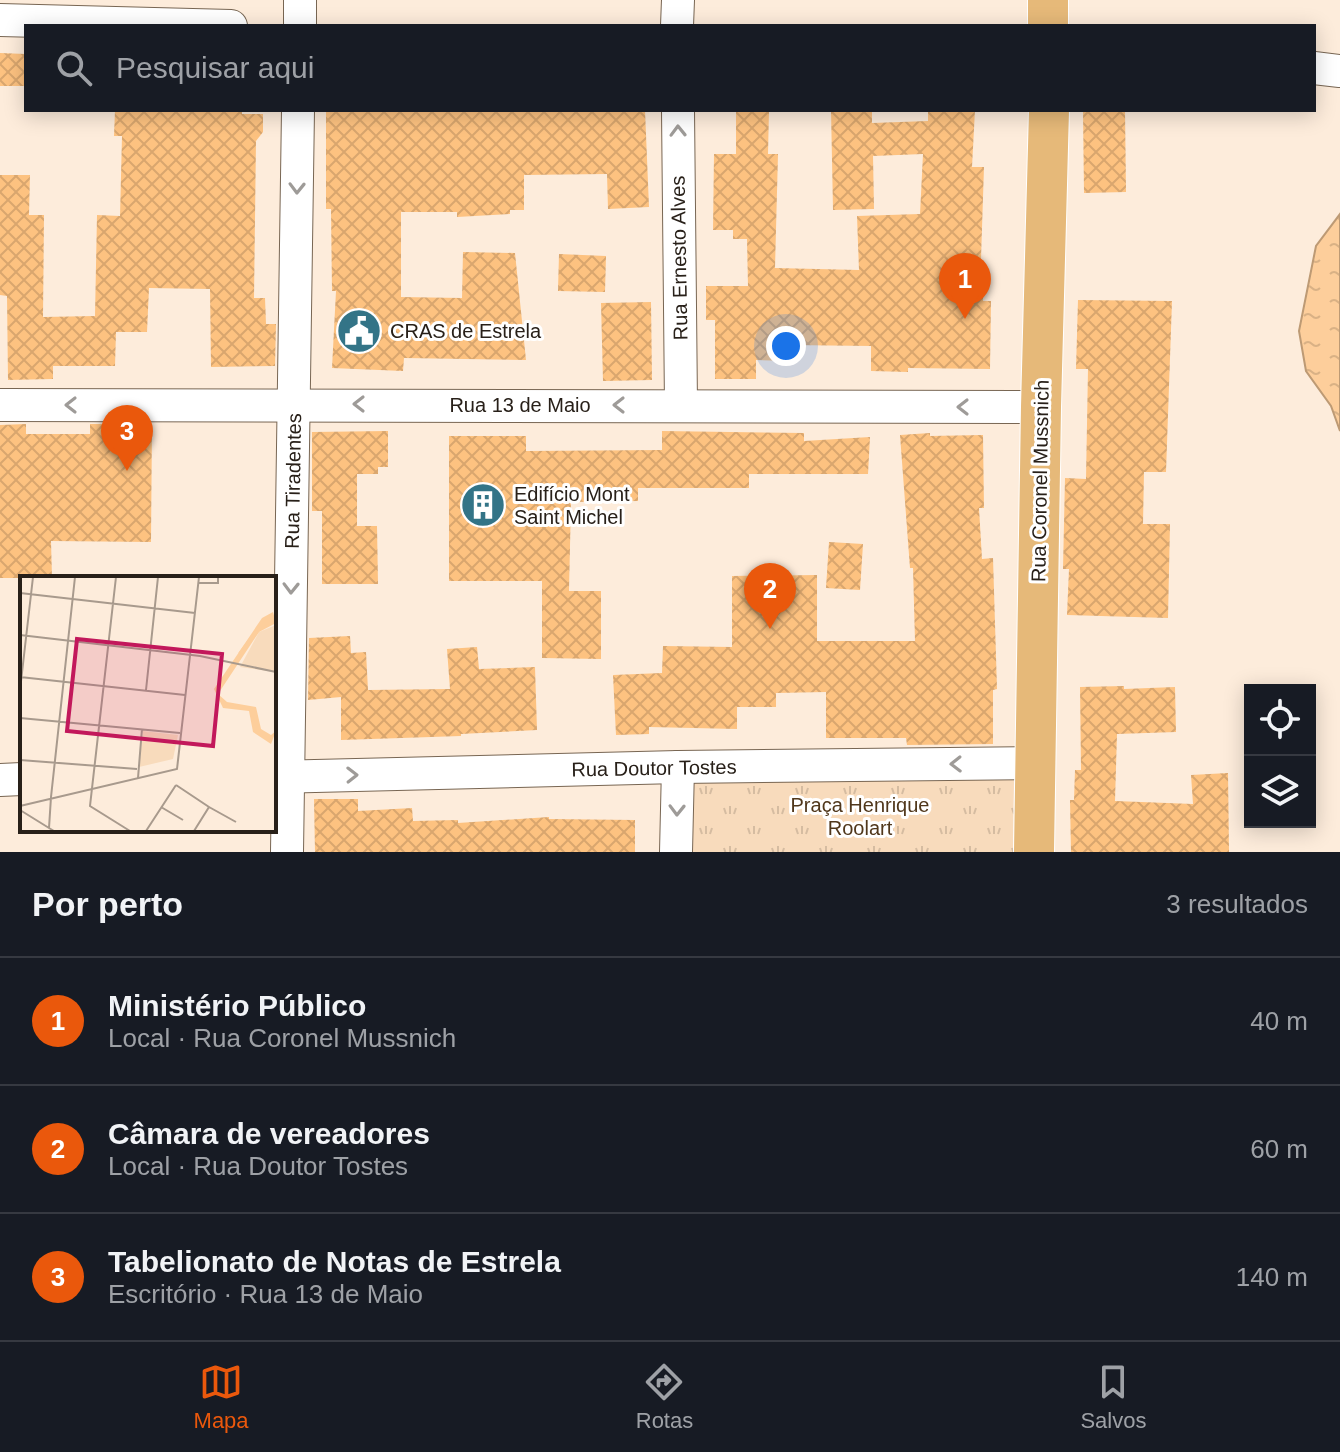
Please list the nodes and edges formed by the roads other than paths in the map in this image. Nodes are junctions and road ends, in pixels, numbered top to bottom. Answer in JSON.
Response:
{"nodes":[{"id":1,"x":300,"y":0,"type":"edge"},
{"id":2,"x":678,"y":0,"type":"edge"},
{"id":3,"x":1048,"y":0,"type":"edge"},
{"id":4,"x":0,"y":20,"type":"edge"},
{"id":5,"x":154,"y":24,"type":"edge"},
{"id":6,"x":300,"y":24,"type":"edge"},
{"id":7,"x":677,"y":24,"type":"edge"},
{"id":8,"x":1048,"y":24,"type":"edge"},
{"id":9,"x":1316,"y":68,"type":"edge"},
{"id":10,"x":1340,"y":71,"type":"edge"},
{"id":11,"x":298,"y":112,"type":"edge"},
{"id":12,"x":678,"y":112,"type":"edge"},
{"id":13,"x":1049,"y":112,"type":"edge"},
{"id":14,"x":0,"y":405,"type":"edge"},
{"id":15,"x":294,"y":405,"type":"junction"},
{"id":16,"x":681,"y":405,"type":"junction"},
{"id":17,"x":1041,"y":407,"type":"junction"},
{"id":18,"x":1034,"y":763,"type":"junction"},
{"id":19,"x":678,"y":767,"type":"junction"},
{"id":20,"x":281,"y":777,"type":"edge"},
{"id":21,"x":20,"y":779,"type":"edge"},
{"id":22,"x":0,"y":780,"type":"edge"},
{"id":23,"x":287,"y":852,"type":"edge"},
{"id":24,"x":676,"y":852,"type":"edge"},
{"id":25,"x":1034,"y":852,"type":"edge"}],
"edges":[{"from":1,"to":6,"type":"street"},
{"from":2,"to":7,"type":"street"},
{"from":3,"to":8,"type":"main road"},
{"from":4,"to":5,"type":"street"},
{"from":9,"to":10,"type":"street"},
{"from":11,"to":15,"type":"street","name":"Rua Tiradentes","one_way":true},
{"from":16,"to":12,"type":"street","name":"Rua Ernesto Alves","one_way":true},
{"from":13,"to":17,"type":"main road","name":"Rua Coronel Mussnich"},
{"from":15,"to":14,"type":"street","name":"Rua 13 de Maio","one_way":true},
{"from":16,"to":15,"type":"street","name":"Rua 13 de Maio","one_way":true},
{"from":15,"to":20,"type":"street","name":"Rua Tiradentes","one_way":true},
{"from":17,"to":16,"type":"street","name":"Rua 13 de Maio","one_way":true},
{"from":17,"to":18,"type":"main road","name":"Rua Coronel Mussnich"},
{"from":18,"to":19,"type":"street","name":"Rua Doutor Tostes","one_way":true},
{"from":18,"to":25,"type":"main road","name":"Rua Coronel Mussnich"},
{"from":20,"to":19,"type":"street","name":"Rua Doutor Tostes","one_way":true},
{"from":19,"to":24,"type":"street","one_way":true},
{"from":20,"to":23,"type":"street","name":"Rua Tiradentes"},
{"from":21,"to":22,"type":"street"}]}
